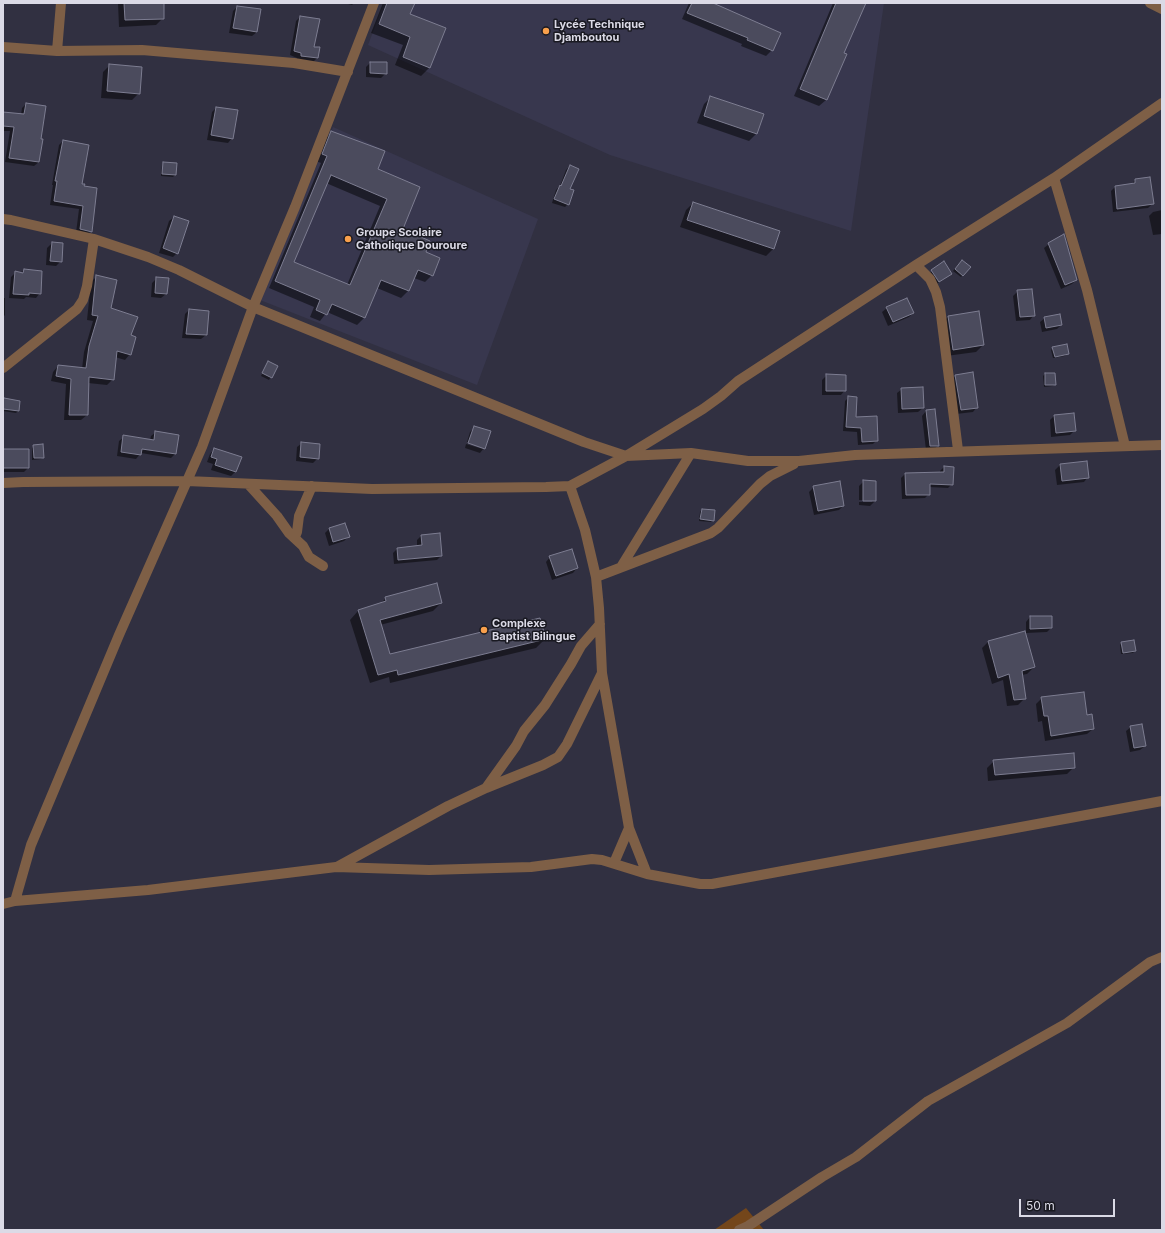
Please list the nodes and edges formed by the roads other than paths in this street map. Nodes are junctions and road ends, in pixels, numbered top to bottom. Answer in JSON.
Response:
{"nodes":[{"id":1,"x":61,"y":3,"type":"edge"},
{"id":2,"x":374,"y":3,"type":"edge"},
{"id":3,"x":1150,"y":3,"type":"edge"},
{"id":4,"x":1162,"y":9,"type":"edge"},
{"id":5,"x":3,"y":47,"type":"edge"},
{"id":6,"x":57,"y":50,"type":"junction"},
{"id":7,"x":348,"y":72,"type":"junction"},
{"id":8,"x":1162,"y":103,"type":"edge"},
{"id":9,"x":1054,"y":178,"type":"junction"},
{"id":10,"x":6,"y":218,"type":"edge"},
{"id":11,"x":94,"y":239,"type":"junction"},
{"id":12,"x":916,"y":265,"type":"junction"},
{"id":13,"x":253,"y":308,"type":"junction"},
{"id":14,"x":3,"y":368,"type":"edge"},
{"id":15,"x":1162,"y":445,"type":"edge"},
{"id":16,"x":1124,"y":446,"type":"junction"},
{"id":17,"x":958,"y":450,"type":"junction"},
{"id":18,"x":691,"y":453,"type":"junction"},
{"id":19,"x":626,"y":456,"type":"junction"},
{"id":20,"x":799,"y":462,"type":"junction"},
{"id":21,"x":187,"y":481,"type":"junction"},
{"id":22,"x":3,"y":483,"type":"edge"},
{"id":23,"x":248,"y":484,"type":"junction"},
{"id":24,"x":312,"y":486,"type":"junction"},
{"id":25,"x":570,"y":486,"type":"junction"},
{"id":26,"x":295,"y":537,"type":"junction"},
{"id":27,"x":323,"y":566,"type":"dead end"},
{"id":28,"x":621,"y":567,"type":"junction"},
{"id":29,"x":596,"y":577,"type":"junction"},
{"id":30,"x":600,"y":624,"type":"junction"},
{"id":31,"x":602,"y":673,"type":"junction"},
{"id":32,"x":486,"y":788,"type":"junction"},
{"id":33,"x":1162,"y":801,"type":"edge"},
{"id":34,"x":629,"y":828,"type":"junction"},
{"id":35,"x":614,"y":863,"type":"junction"},
{"id":36,"x":336,"y":867,"type":"junction"},
{"id":37,"x":647,"y":874,"type":"junction"},
{"id":38,"x":15,"y":901,"type":"junction"},
{"id":39,"x":3,"y":904,"type":"edge"},
{"id":40,"x":1162,"y":957,"type":"edge"},
{"id":41,"x":739,"y":1230,"type":"edge"}],
"edges":[{"from":1,"to":6,"type":"street"},
{"from":2,"to":7,"type":"street"},
{"from":3,"to":4,"type":"street"},
{"from":5,"to":6,"type":"street"},
{"from":6,"to":7,"type":"street"},
{"from":7,"to":13,"type":"street"},
{"from":8,"to":9,"type":"street"},
{"from":9,"to":12,"type":"street"},
{"from":9,"to":16,"type":"street"},
{"from":10,"to":11,"type":"street"},
{"from":11,"to":13,"type":"street"},
{"from":11,"to":14,"type":"street"},
{"from":12,"to":17,"type":"street"},
{"from":12,"to":19,"type":"street"},
{"from":13,"to":19,"type":"street"},
{"from":13,"to":21,"type":"street"},
{"from":15,"to":16,"type":"street"},
{"from":16,"to":17,"type":"street"},
{"from":17,"to":20,"type":"street"},
{"from":18,"to":19,"type":"street"},
{"from":18,"to":20,"type":"street"},
{"from":18,"to":28,"type":"street"},
{"from":19,"to":25,"type":"street"},
{"from":20,"to":28,"type":"street"},
{"from":21,"to":22,"type":"street"},
{"from":21,"to":23,"type":"street"},
{"from":21,"to":38,"type":"street"},
{"from":23,"to":24,"type":"street"},
{"from":23,"to":26,"type":"street"},
{"from":24,"to":25,"type":"street"},
{"from":24,"to":26,"type":"street"},
{"from":25,"to":29,"type":"street"},
{"from":26,"to":27,"type":"street"},
{"from":28,"to":29,"type":"street"},
{"from":29,"to":30,"type":"street"},
{"from":30,"to":31,"type":"street"},
{"from":30,"to":32,"type":"street"},
{"from":31,"to":32,"type":"street"},
{"from":31,"to":34,"type":"street"},
{"from":32,"to":36,"type":"street"},
{"from":33,"to":37,"type":"street"},
{"from":34,"to":35,"type":"street"},
{"from":34,"to":37,"type":"street"},
{"from":35,"to":36,"type":"street"},
{"from":35,"to":37,"type":"street"},
{"from":36,"to":38,"type":"street"},
{"from":38,"to":39,"type":"street"},
{"from":40,"to":41,"type":"street"}]}
